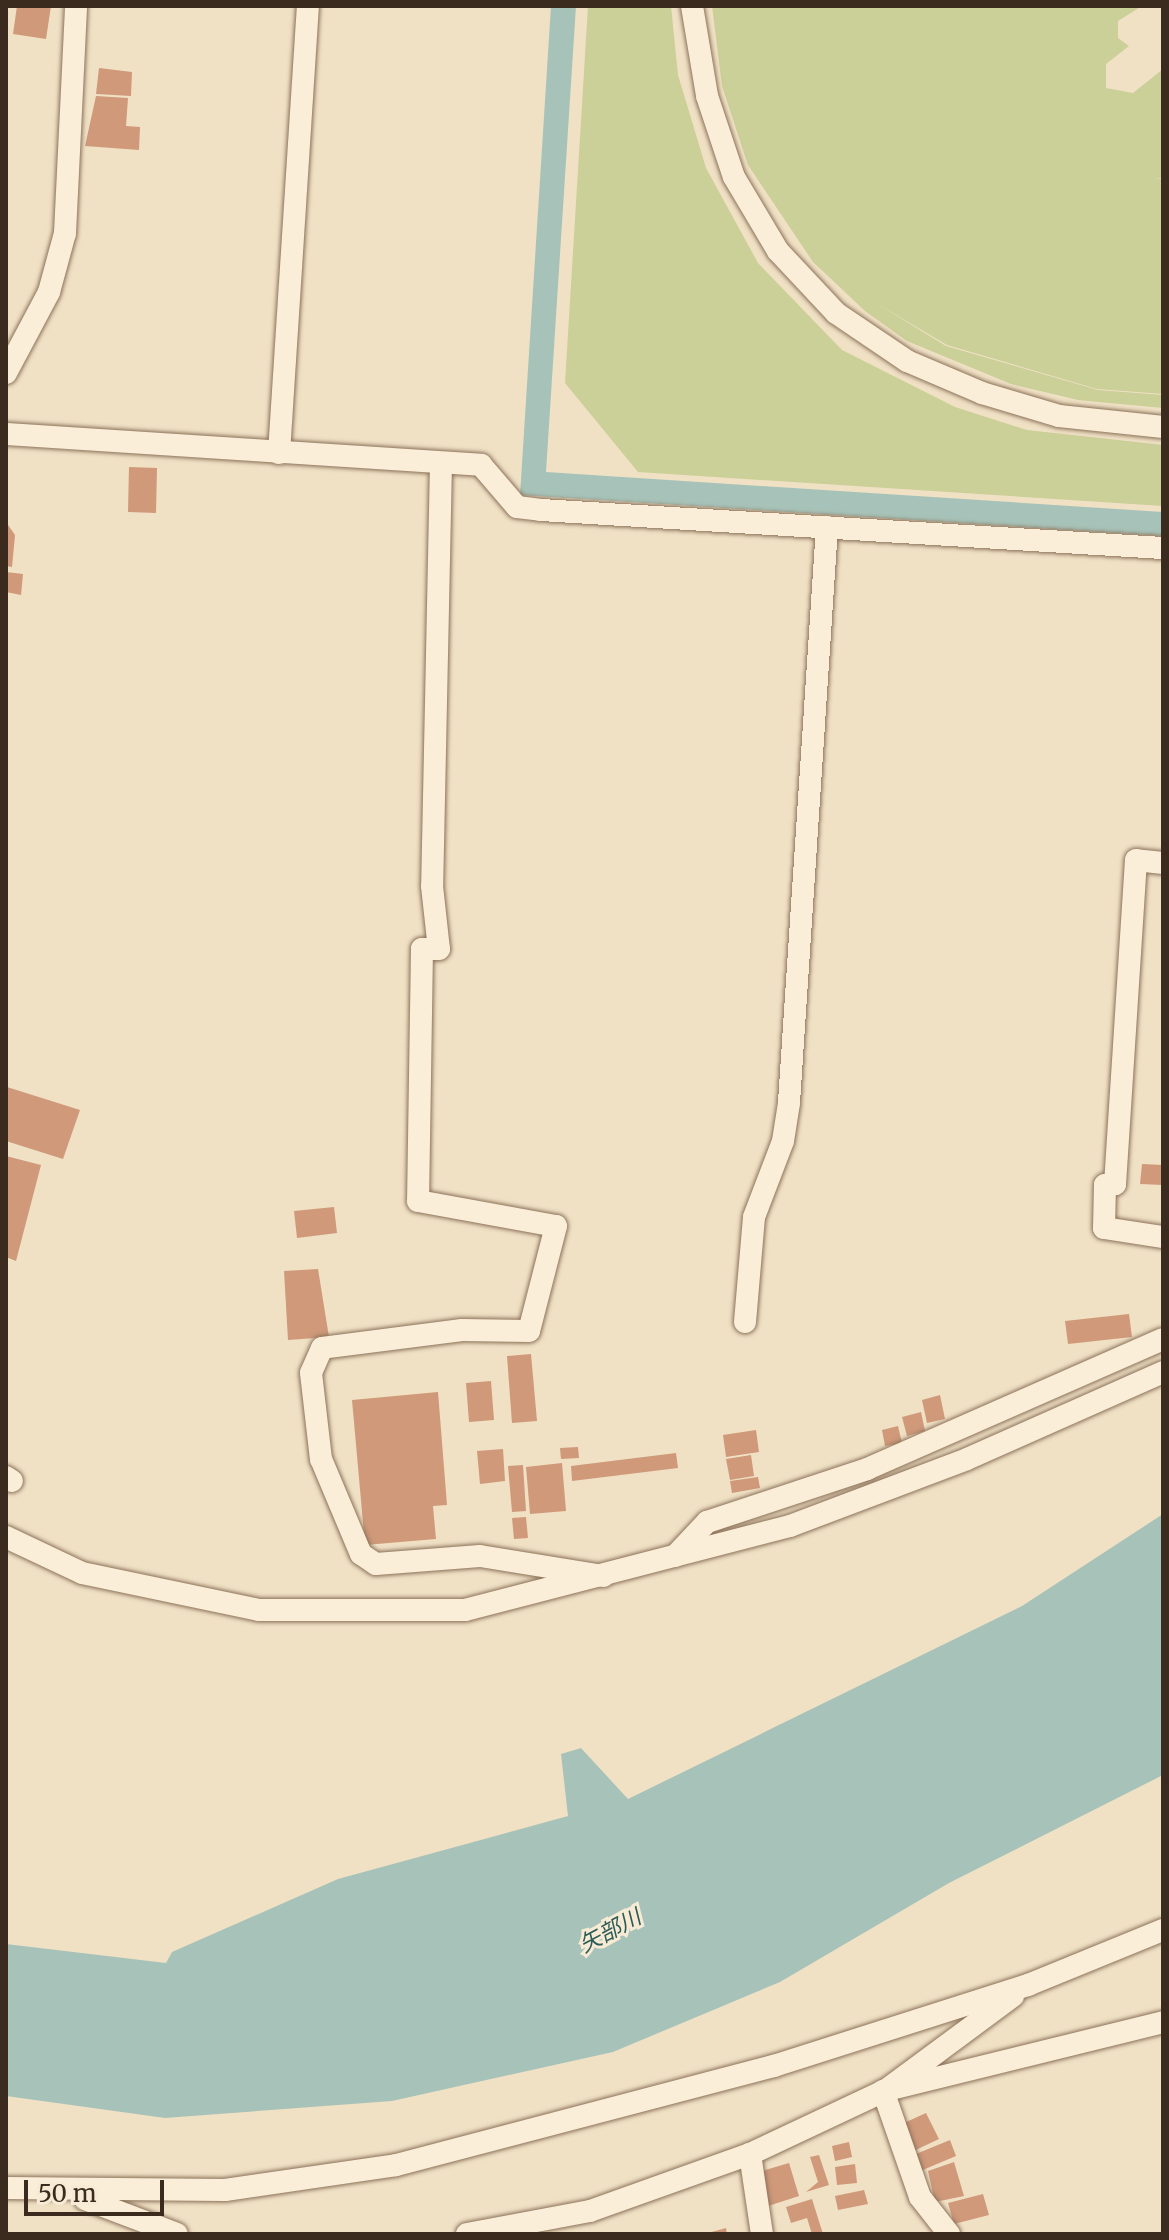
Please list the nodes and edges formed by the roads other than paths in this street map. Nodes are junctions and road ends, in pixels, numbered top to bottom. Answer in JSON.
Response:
{"nodes":[{"id":1,"x":76,"y":6,"type":"edge"},
{"id":2,"x":308,"y":6,"type":"edge"},
{"id":3,"x":692,"y":6,"type":"edge"},
{"id":4,"x":6,"y":373,"type":"edge"},
{"id":5,"x":1163,"y":427,"type":"edge"},
{"id":6,"x":6,"y":434,"type":"edge"},
{"id":7,"x":279,"y":453,"type":"junction"},
{"id":8,"x":441,"y":463,"type":"junction"},
{"id":9,"x":827,"y":527,"type":"junction"},
{"id":10,"x":1163,"y":548,"type":"edge"},
{"id":11,"x":1163,"y":863,"type":"edge"},
{"id":12,"x":1163,"y":1237,"type":"edge"},
{"id":13,"x":745,"y":1322,"type":"dead end"},
{"id":14,"x":1162,"y":1339,"type":"edge"},
{"id":15,"x":1163,"y":1372,"type":"edge"},
{"id":16,"x":6,"y":1537,"type":"edge"},
{"id":17,"x":674,"y":1557,"type":"junction"},
{"id":18,"x":603,"y":1576,"type":"junction"},
{"id":19,"x":1163,"y":1930,"type":"edge"},
{"id":20,"x":1028,"y":1985,"type":"junction"},
{"id":21,"x":1163,"y":2022,"type":"edge"},
{"id":22,"x":883,"y":2091,"type":"junction"},
{"id":23,"x":750,"y":2154,"type":"junction"},
{"id":24,"x":6,"y":2188,"type":"edge"},
{"id":25,"x":70,"y":2194,"type":"junction"},
{"id":26,"x":177,"y":2234,"type":"edge"},
{"id":27,"x":467,"y":2234,"type":"edge"},
{"id":28,"x":762,"y":2234,"type":"edge"},
{"id":29,"x":949,"y":2234,"type":"edge"}],
"edges":[{"from":1,"to":4,"type":"street"},
{"from":2,"to":7,"type":"street"},
{"from":3,"to":5,"type":"street"},
{"from":6,"to":7,"type":"street"},
{"from":7,"to":8,"type":"street"},
{"from":8,"to":9,"type":"street"},
{"from":8,"to":18,"type":"street"},
{"from":9,"to":10,"type":"street"},
{"from":9,"to":13,"type":"street"},
{"from":11,"to":12,"type":"street"},
{"from":14,"to":17,"type":"street"},
{"from":15,"to":17,"type":"street"},
{"from":16,"to":18,"type":"street"},
{"from":17,"to":18,"type":"street"},
{"from":19,"to":20,"type":"street"},
{"from":20,"to":22,"type":"street"},
{"from":20,"to":25,"type":"street"},
{"from":21,"to":22,"type":"street"},
{"from":22,"to":23,"type":"street"},
{"from":22,"to":29,"type":"street"},
{"from":23,"to":27,"type":"street"},
{"from":23,"to":28,"type":"street"},
{"from":24,"to":25,"type":"street"},
{"from":25,"to":26,"type":"street"}]}
